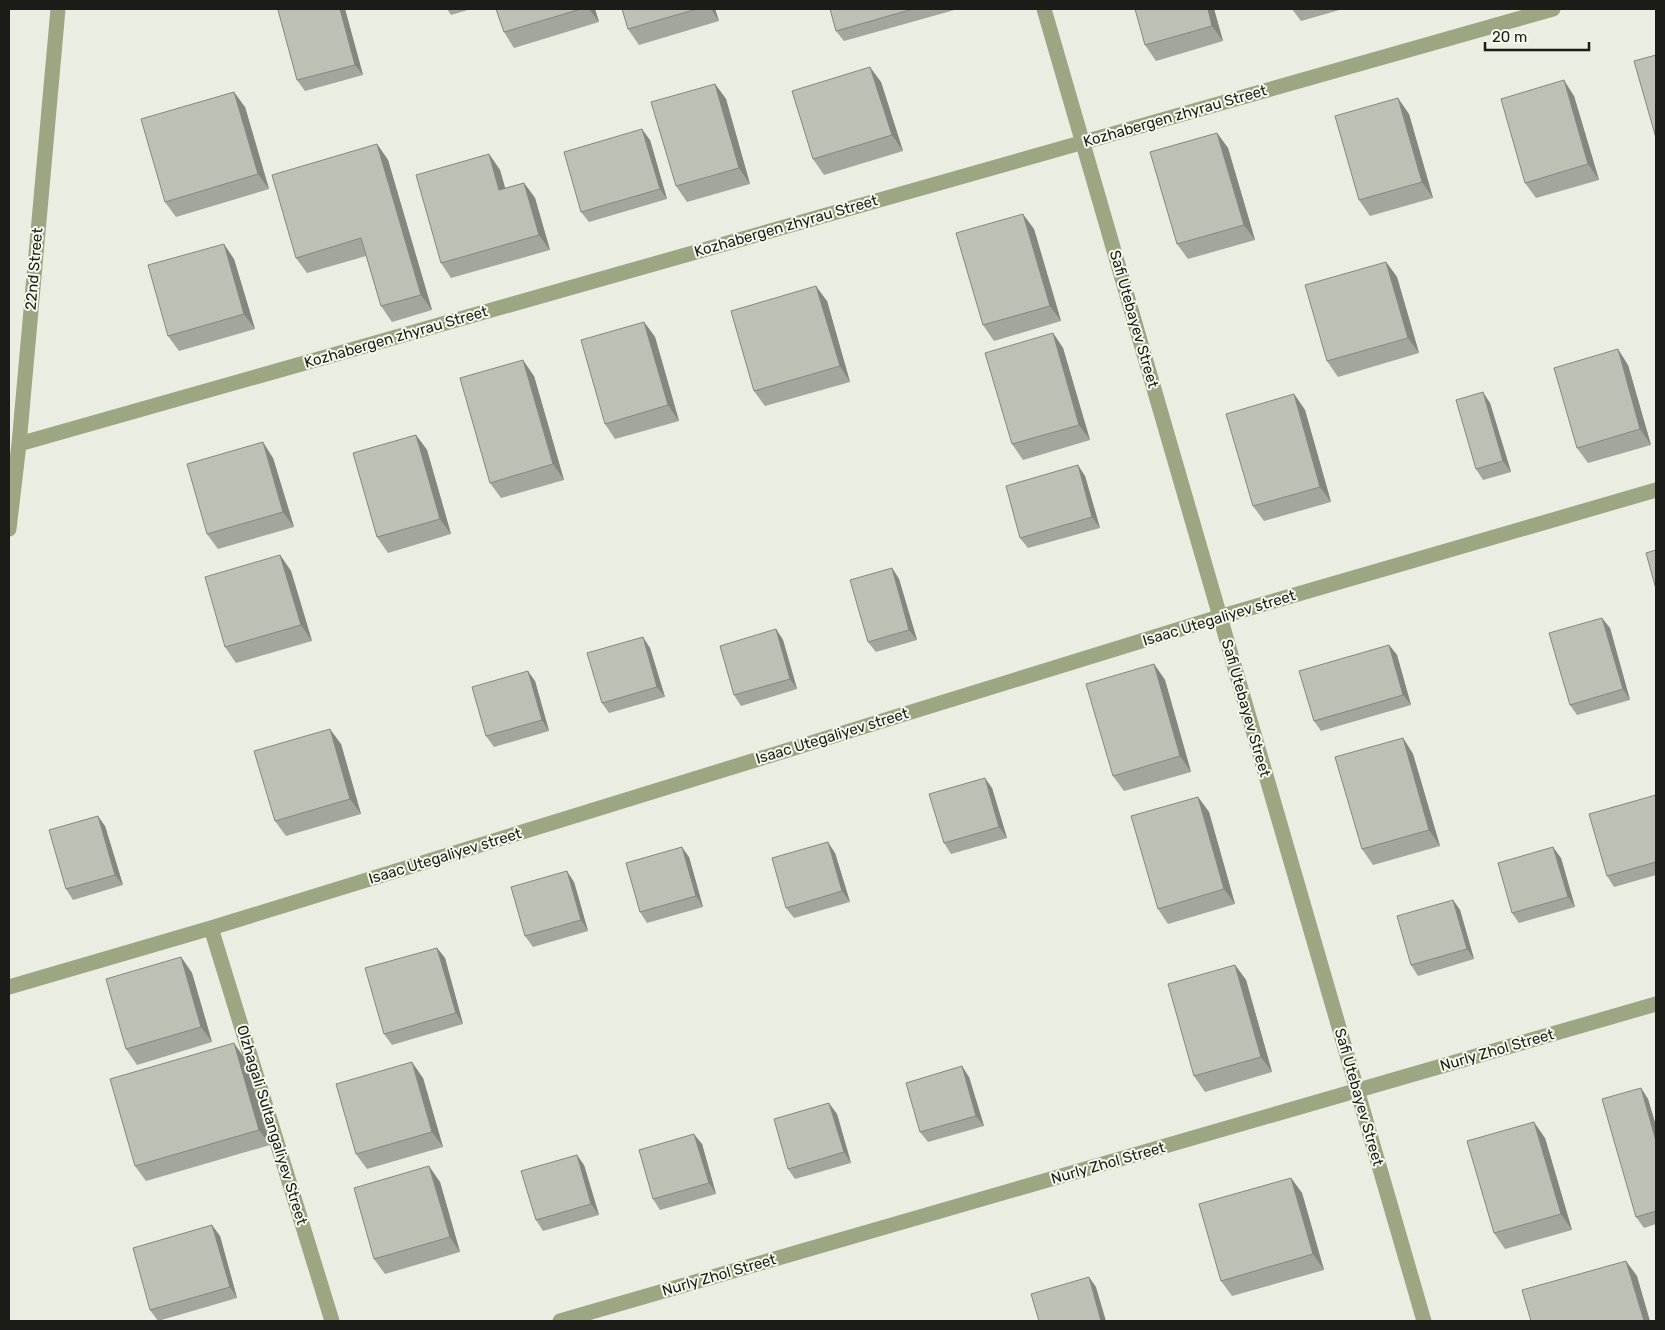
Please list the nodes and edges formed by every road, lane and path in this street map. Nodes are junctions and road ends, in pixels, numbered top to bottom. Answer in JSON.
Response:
{"nodes":[{"id":1,"x":58,"y":9,"type":"edge"},
{"id":2,"x":1044,"y":9,"type":"edge"},
{"id":3,"x":1553,"y":9,"type":"edge"},
{"id":4,"x":1083,"y":142,"type":"junction"},
{"id":5,"x":18,"y":444,"type":"junction"},
{"id":6,"x":1656,"y":490,"type":"edge"},
{"id":7,"x":9,"y":529,"type":"edge"},
{"id":8,"x":1219,"y":617,"type":"junction"},
{"id":9,"x":211,"y":928,"type":"junction"},
{"id":10,"x":9,"y":987,"type":"edge"},
{"id":11,"x":1656,"y":1004,"type":"edge"},
{"id":12,"x":1357,"y":1091,"type":"junction"},
{"id":13,"x":332,"y":1321,"type":"edge"},
{"id":14,"x":560,"y":1321,"type":"edge"},
{"id":15,"x":1424,"y":1321,"type":"edge"}],
"edges":[{"from":1,"to":5,"type":"street","name":"22nd Street"},
{"from":2,"to":4,"type":"street","name":"Safi Utebayev Street"},
{"from":3,"to":4,"type":"street","name":"Kozhabergen zhyrau Street"},
{"from":4,"to":5,"type":"street","name":"Kozhabergen zhyrau Street"},
{"from":4,"to":8,"type":"street","name":"Safi Utebayev Street"},
{"from":5,"to":7,"type":"street","name":"22nd Street"},
{"from":6,"to":8,"type":"street","name":"Isaac Utegaliyev street"},
{"from":8,"to":9,"type":"street","name":"Isaac Utegaliyev street"},
{"from":8,"to":12,"type":"street","name":"Safi Utebayev Street"},
{"from":9,"to":10,"type":"street","name":"Isaac Utegaliyev street"},
{"from":9,"to":13,"type":"street","name":"Olzhagali Sultangaliyev Street"},
{"from":11,"to":12,"type":"street","name":"Nurly Zhol Street"},
{"from":12,"to":14,"type":"street","name":"Nurly Zhol Street"},
{"from":12,"to":15,"type":"street","name":"Safi Utebayev Street"}]}
